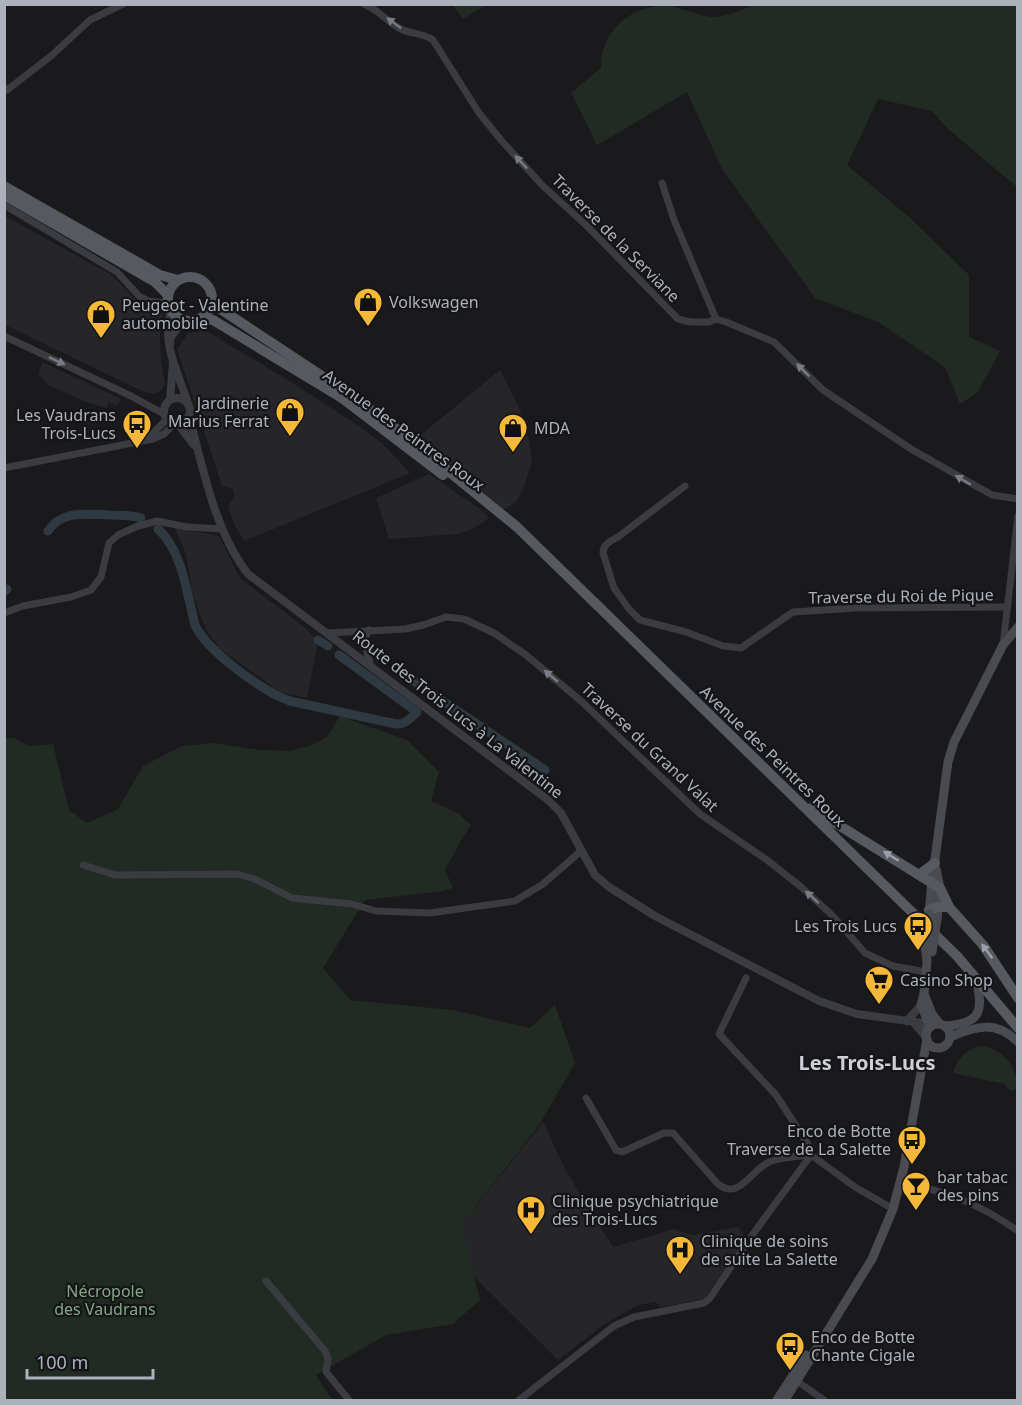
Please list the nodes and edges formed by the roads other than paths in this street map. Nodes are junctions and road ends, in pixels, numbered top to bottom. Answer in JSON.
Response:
{"nodes":[{"id":1,"x":123,"y":4,"type":"edge"},
{"id":2,"x":364,"y":4,"type":"edge"},
{"id":3,"x":6,"y":90,"type":"edge"},
{"id":4,"x":662,"y":183,"type":"dead end"},
{"id":5,"x":4,"y":186,"type":"edge"},
{"id":6,"x":4,"y":195,"type":"edge"},
{"id":7,"x":4,"y":205,"type":"edge"},
{"id":8,"x":178,"y":280,"type":"junction"},
{"id":9,"x":213,"y":300,"type":"junction"},
{"id":10,"x":169,"y":303,"type":"junction"},
{"id":11,"x":200,"y":319,"type":"junction"},
{"id":12,"x":716,"y":319,"type":"junction"},
{"id":13,"x":183,"y":320,"type":"junction"},
{"id":14,"x":4,"y":336,"type":"edge"},
{"id":15,"x":170,"y":347,"type":"junction"},
{"id":16,"x":173,"y":363,"type":"junction"},
{"id":17,"x":170,"y":400,"type":"junction"},
{"id":18,"x":188,"y":403,"type":"junction"},
{"id":19,"x":189,"y":416,"type":"junction"},
{"id":20,"x":171,"y":420,"type":"junction"},
{"id":21,"x":198,"y":450,"type":"junction"},
{"id":22,"x":4,"y":468,"type":"edge"},
{"id":23,"x":685,"y":486,"type":"dead end"},
{"id":24,"x":1017,"y":498,"type":"edge"},
{"id":25,"x":1017,"y":516,"type":"edge"},
{"id":26,"x":222,"y":529,"type":"junction"},
{"id":27,"x":577,"y":585,"type":"junction"},
{"id":28,"x":1006,"y":607,"type":"junction"},
{"id":29,"x":4,"y":614,"type":"edge"},
{"id":30,"x":1017,"y":627,"type":"edge"},
{"id":31,"x":369,"y":630,"type":"junction"},
{"id":32,"x":328,"y":633,"type":"junction"},
{"id":33,"x":1014,"y":634,"type":"edge"},
{"id":34,"x":1003,"y":645,"type":"junction"},
{"id":35,"x":371,"y":667,"type":"junction"},
{"id":36,"x":802,"y":803,"type":"junction"},
{"id":37,"x":581,"y":851,"type":"junction"},
{"id":38,"x":935,"y":863,"type":"junction"},
{"id":39,"x":83,"y":865,"type":"dead end"},
{"id":40,"x":920,"y":874,"type":"junction"},
{"id":41,"x":936,"y":884,"type":"junction"},
{"id":42,"x":897,"y":899,"type":"junction"},
{"id":43,"x":936,"y":912,"type":"junction"},
{"id":44,"x":926,"y":967,"type":"junction"},
{"id":45,"x":746,"y":978,"type":"dead end"},
{"id":46,"x":978,"y":988,"type":"junction"},
{"id":47,"x":924,"y":994,"type":"junction"},
{"id":48,"x":1017,"y":998,"type":"edge"},
{"id":49,"x":921,"y":1005,"type":"junction"},
{"id":50,"x":910,"y":1021,"type":"junction"},
{"id":51,"x":1017,"y":1028,"type":"edge"},
{"id":52,"x":933,"y":1030,"type":"junction"},
{"id":53,"x":1017,"y":1035,"type":"edge"},
{"id":54,"x":950,"y":1037,"type":"junction"},
{"id":55,"x":1017,"y":1042,"type":"edge"},
{"id":56,"x":936,"y":1048,"type":"junction"},
{"id":57,"x":922,"y":1062,"type":"junction"},
{"id":58,"x":586,"y":1098,"type":"dead end"},
{"id":59,"x":811,"y":1155,"type":"junction"},
{"id":60,"x":900,"y":1181,"type":"junction"},
{"id":61,"x":893,"y":1209,"type":"junction"},
{"id":62,"x":1017,"y":1231,"type":"edge"},
{"id":63,"x":266,"y":1281,"type":"dead end"},
{"id":64,"x":794,"y":1380,"type":"junction"},
{"id":65,"x":349,"y":1401,"type":"edge"},
{"id":66,"x":519,"y":1401,"type":"edge"},
{"id":67,"x":777,"y":1401,"type":"edge"},
{"id":68,"x":785,"y":1401,"type":"edge"},
{"id":69,"x":824,"y":1401,"type":"edge"}],
"edges":[{"from":1,"to":3,"type":"street"},
{"from":12,"to":2,"type":"street","name":"Traverse de la Serviane","one_way":true},
{"from":4,"to":12,"type":"street"},
{"from":5,"to":8,"type":"main road"},
{"from":6,"to":10,"type":"main road"},
{"from":7,"to":10,"type":"street"},
{"from":8,"to":9,"type":"main road"},
{"from":8,"to":10,"type":"main road"},
{"from":9,"to":11,"type":"main road"},
{"from":9,"to":27,"type":"main road","name":"Avenue des Peintres Roux"},
{"from":10,"to":13,"type":"main road"},
{"from":10,"to":15,"type":"street"},
{"from":11,"to":13,"type":"main road"},
{"from":11,"to":27,"type":"main road","name":"Avenue des Peintres Roux"},
{"from":24,"to":12,"type":"street","name":"Traverse de la Serviane","one_way":true},
{"from":13,"to":15,"type":"street"},
{"from":14,"to":20,"type":"street","name":"Route des Trois Lucs à La Valentine","one_way":true},
{"from":15,"to":16,"type":"street"},
{"from":16,"to":17,"type":"street"},
{"from":16,"to":18,"type":"street"},
{"from":17,"to":18,"type":"street"},
{"from":17,"to":20,"type":"street"},
{"from":18,"to":19,"type":"street"},
{"from":19,"to":20,"type":"street"},
{"from":19,"to":21,"type":"street","name":"Route des Trois Lucs à La Valentine"},
{"from":20,"to":21,"type":"street","name":"Route des Trois Lucs à La Valentine"},
{"from":20,"to":22,"type":"street"},
{"from":21,"to":26,"type":"street","name":"Route des Trois Lucs à La Valentine"},
{"from":23,"to":28,"type":"street","name":"Traverse du Roi de Pique"},
{"from":25,"to":28,"type":"street"},
{"from":26,"to":29,"type":"street"},
{"from":26,"to":32,"type":"street","name":"Route des Trois Lucs à La Valentine"},
{"from":27,"to":36,"type":"main road","name":"Avenue des Peintres Roux"},
{"from":28,"to":34,"type":"street"},
{"from":30,"to":33,"type":"main road"},
{"from":31,"to":32,"type":"street","name":"Traverse du Grand Valat"},
{"from":31,"to":35,"type":"street"},
{"from":44,"to":31,"type":"street","name":"Traverse du Grand Valat","one_way":true},
{"from":32,"to":35,"type":"street","name":"Route des Trois Lucs à La Valentine"},
{"from":33,"to":34,"type":"main road"},
{"from":34,"to":38,"type":"main road"},
{"from":35,"to":37,"type":"street","name":"Route des Trois Lucs à La Valentine"},
{"from":40,"to":36,"type":"main road","one_way":true},
{"from":36,"to":42,"type":"main road","name":"Avenue des Peintres Roux"},
{"from":37,"to":39,"type":"street"},
{"from":37,"to":50,"type":"street","name":"Route des Trois Lucs à La Valentine"},
{"from":38,"to":40,"type":"main road"},
{"from":38,"to":41,"type":"main road"},
{"from":40,"to":41,"type":"main road"},
{"from":41,"to":43,"type":"main road"},
{"from":41,"to":43,"type":"main road"},
{"from":42,"to":46,"type":"main road","name":"Avenue des Peintres Roux"},
{"from":42,"to":51,"type":"main road","name":"Avenue des Peintres Roux"},
{"from":43,"to":44,"type":"main road","bridge":true},
{"from":48,"to":43,"type":"main road","one_way":true},
{"from":44,"to":47,"type":"main road"},
{"from":45,"to":59,"type":"street"},
{"from":46,"to":52,"type":"main road"},
{"from":46,"to":53,"type":"main road","name":"Avenue des Peintres Roux"},
{"from":47,"to":49,"type":"main road"},
{"from":47,"to":52,"type":"main road"},
{"from":49,"to":50,"type":"street"},
{"from":49,"to":52,"type":"main road"},
{"from":50,"to":52,"type":"street","name":"Route des Trois Lucs à La Valentine"},
{"from":52,"to":54,"type":"main road"},
{"from":52,"to":56,"type":"main road"},
{"from":52,"to":57,"type":"main road"},
{"from":54,"to":55,"type":"main road"},
{"from":54,"to":56,"type":"main road"},
{"from":56,"to":57,"type":"main road"},
{"from":57,"to":60,"type":"main road"},
{"from":58,"to":59,"type":"street"},
{"from":59,"to":61,"type":"street"},
{"from":59,"to":66,"type":"street"},
{"from":60,"to":61,"type":"main road"},
{"from":60,"to":62,"type":"street"},
{"from":61,"to":64,"type":"main road"},
{"from":63,"to":65,"type":"street"},
{"from":64,"to":67,"type":"main road"},
{"from":64,"to":68,"type":"main road"},
{"from":64,"to":69,"type":"street"}]}
